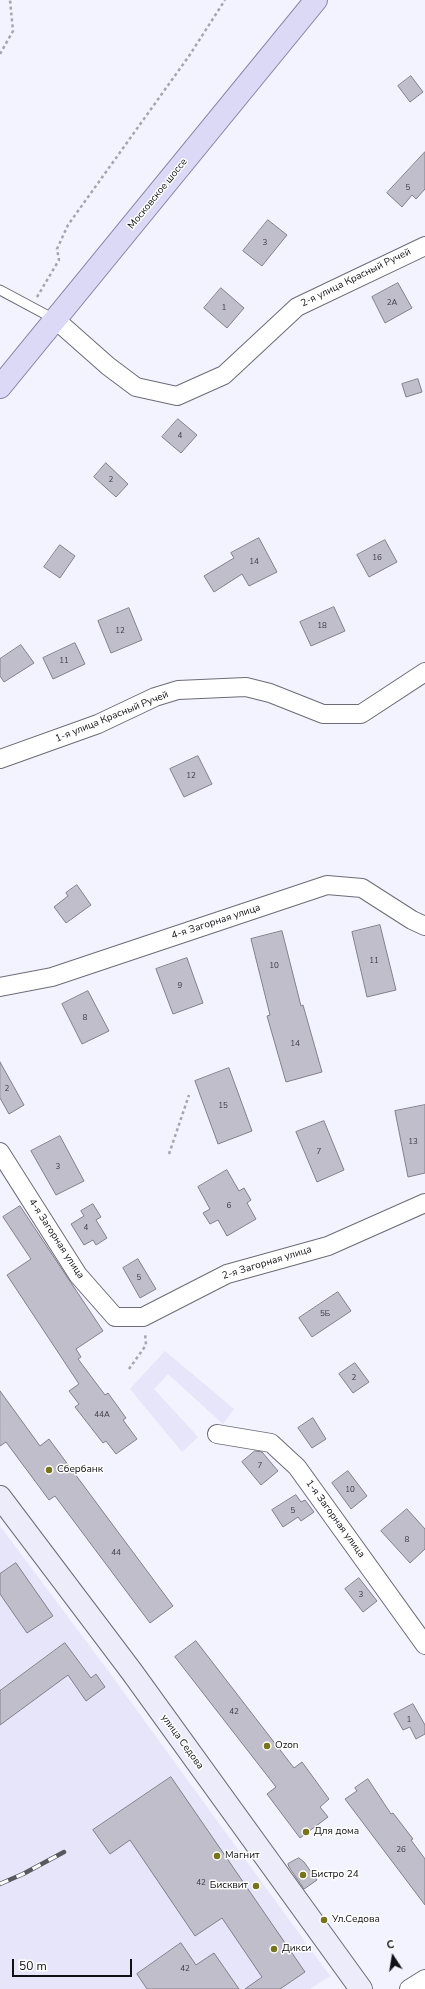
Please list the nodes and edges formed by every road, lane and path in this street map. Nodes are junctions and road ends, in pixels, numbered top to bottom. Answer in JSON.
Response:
{"nodes":[{"id":1,"x":10,"y":0,"type":"edge"},
{"id":2,"x":225,"y":0,"type":"edge"},
{"id":3,"x":316,"y":0,"type":"edge"},
{"id":4,"x":0,"y":54,"type":"edge"},
{"id":5,"x":425,"y":246,"type":"edge"},
{"id":6,"x":0,"y":290,"type":"edge"},
{"id":7,"x":31,"y":307,"type":"junction"},
{"id":8,"x":56,"y":320,"type":"junction"},
{"id":9,"x":0,"y":387,"type":"edge"},
{"id":10,"x":425,"y":672,"type":"edge"},
{"id":11,"x":0,"y":759,"type":"edge"},
{"id":12,"x":425,"y":926,"type":"edge"},
{"id":13,"x":0,"y":987,"type":"edge"},
{"id":14,"x":189,"y":1096,"type":"dead end"},
{"id":15,"x":0,"y":1152,"type":"edge"},
{"id":16,"x":169,"y":1154,"type":"dead end"},
{"id":17,"x":425,"y":1203,"type":"edge"},
{"id":18,"x":143,"y":1317,"type":"junction"},
{"id":19,"x":129,"y":1369,"type":"dead end"},
{"id":20,"x":217,"y":1434,"type":"dead end"},
{"id":21,"x":0,"y":1497,"type":"edge"},
{"id":22,"x":425,"y":1645,"type":"edge"},
{"id":23,"x":425,"y":1978,"type":"edge"},
{"id":24,"x":361,"y":1989,"type":"edge"},
{"id":25,"x":409,"y":1989,"type":"edge"}],
"edges":[{"from":1,"to":4,"type":"path"},
{"from":2,"to":7,"type":"path"},
{"from":3,"to":8,"type":"main road","name":"Московское шоссе"},
{"from":5,"to":8,"type":"street","name":"2-я улица Красный Ручей"},
{"from":6,"to":7,"type":"lane"},
{"from":7,"to":8,"type":"lane"},
{"from":8,"to":9,"type":"main road","name":"Московское шоссе"},
{"from":10,"to":11,"type":"street","name":"1-я улица Красный Ручей"},
{"from":12,"to":13,"type":"street","name":"4-я Загорная улица"},
{"from":14,"to":16,"type":"path"},
{"from":15,"to":18,"type":"street","name":"4-я Загорная улица"},
{"from":17,"to":18,"type":"street","name":"2-я Загорная улица"},
{"from":18,"to":19,"type":"path"},
{"from":20,"to":22,"type":"street","name":"1-я Загорная улица"},
{"from":21,"to":24,"type":"street","name":"улица Седова"},
{"from":23,"to":25,"type":"street"}]}
